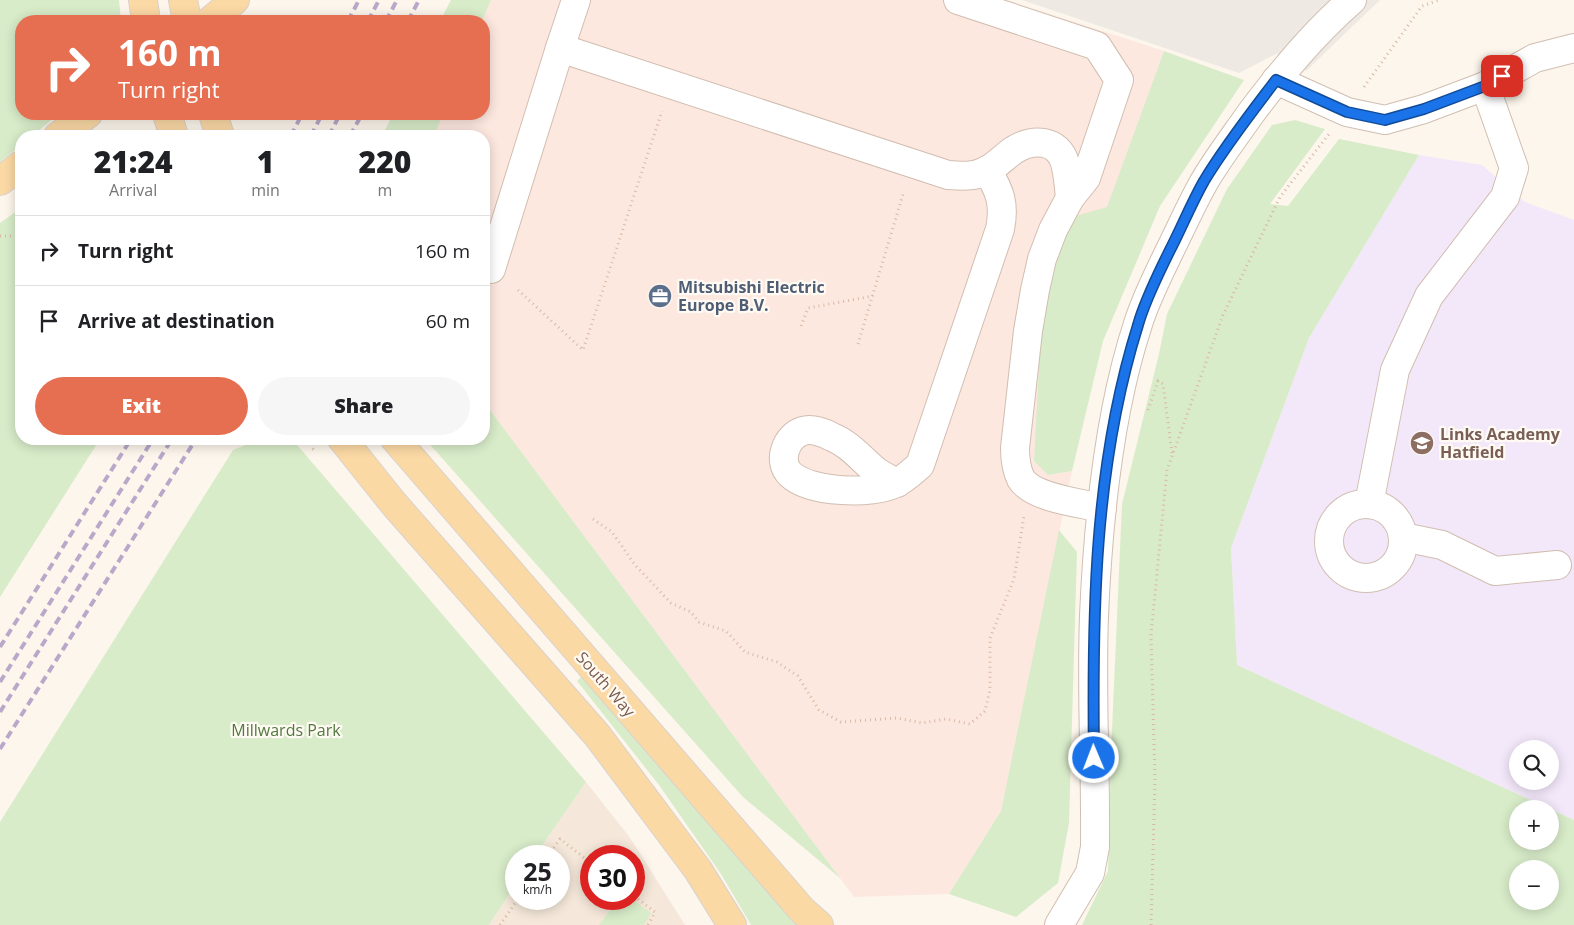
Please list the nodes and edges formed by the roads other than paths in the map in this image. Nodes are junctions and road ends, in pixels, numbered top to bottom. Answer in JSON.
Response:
{"nodes":[{"id":1,"x":143,"y":0,"type":"edge"},
{"id":2,"x":235,"y":0,"type":"edge"},
{"id":3,"x":576,"y":0,"type":"edge"},
{"id":4,"x":958,"y":0,"type":"edge"},
{"id":5,"x":1352,"y":0,"type":"edge"},
{"id":6,"x":145,"y":15,"type":"edge"},
{"id":7,"x":217,"y":15,"type":"edge"},
{"id":8,"x":560,"y":48,"type":"junction"},
{"id":9,"x":1574,"y":48,"type":"edge"},
{"id":10,"x":1276,"y":80,"type":"junction"},
{"id":11,"x":1485,"y":86,"type":"junction"},
{"id":12,"x":80,"y":120,"type":"edge"},
{"id":13,"x":66,"y":130,"type":"edge"},
{"id":14,"x":15,"y":169,"type":"edge"},
{"id":15,"x":987,"y":170,"type":"junction"},
{"id":16,"x":0,"y":181,"type":"edge"},
{"id":17,"x":1070,"y":198,"type":"junction"},
{"id":18,"x":490,"y":269,"type":"edge"},
{"id":19,"x":347,"y":445,"type":"edge"},
{"id":20,"x":400,"y":445,"type":"edge"},
{"id":21,"x":897,"y":483,"type":"dead end"},
{"id":22,"x":1369,"y":504,"type":"junction"},
{"id":23,"x":1102,"y":508,"type":"junction"},
{"id":24,"x":1403,"y":537,"type":"junction"},
{"id":25,"x":1557,"y":565,"type":"dead end"},
{"id":26,"x":1058,"y":924,"type":"edge"},
{"id":27,"x":732,"y":925,"type":"edge"},
{"id":28,"x":819,"y":925,"type":"edge"}],
"edges":[{"from":1,"to":6,"type":"main road"},
{"from":2,"to":7,"type":"main road"},
{"from":3,"to":8,"type":"street"},
{"from":4,"to":17,"type":"street"},
{"from":5,"to":10,"type":"street"},
{"from":8,"to":15,"type":"street"},
{"from":8,"to":18,"type":"street"},
{"from":9,"to":11,"type":"street"},
{"from":10,"to":11,"type":"street"},
{"from":10,"to":23,"type":"street"},
{"from":11,"to":22,"type":"street"},
{"from":12,"to":13,"type":"main road"},
{"from":14,"to":16,"type":"main road"},
{"from":15,"to":17,"type":"street"},
{"from":15,"to":21,"type":"street"},
{"from":17,"to":23,"type":"street"},
{"from":19,"to":27,"type":"main road"},
{"from":20,"to":28,"type":"main road","name":"South Way"},
{"from":22,"to":24,"type":"street"},
{"from":22,"to":24,"type":"street"},
{"from":23,"to":26,"type":"street"},
{"from":24,"to":25,"type":"street"}]}
